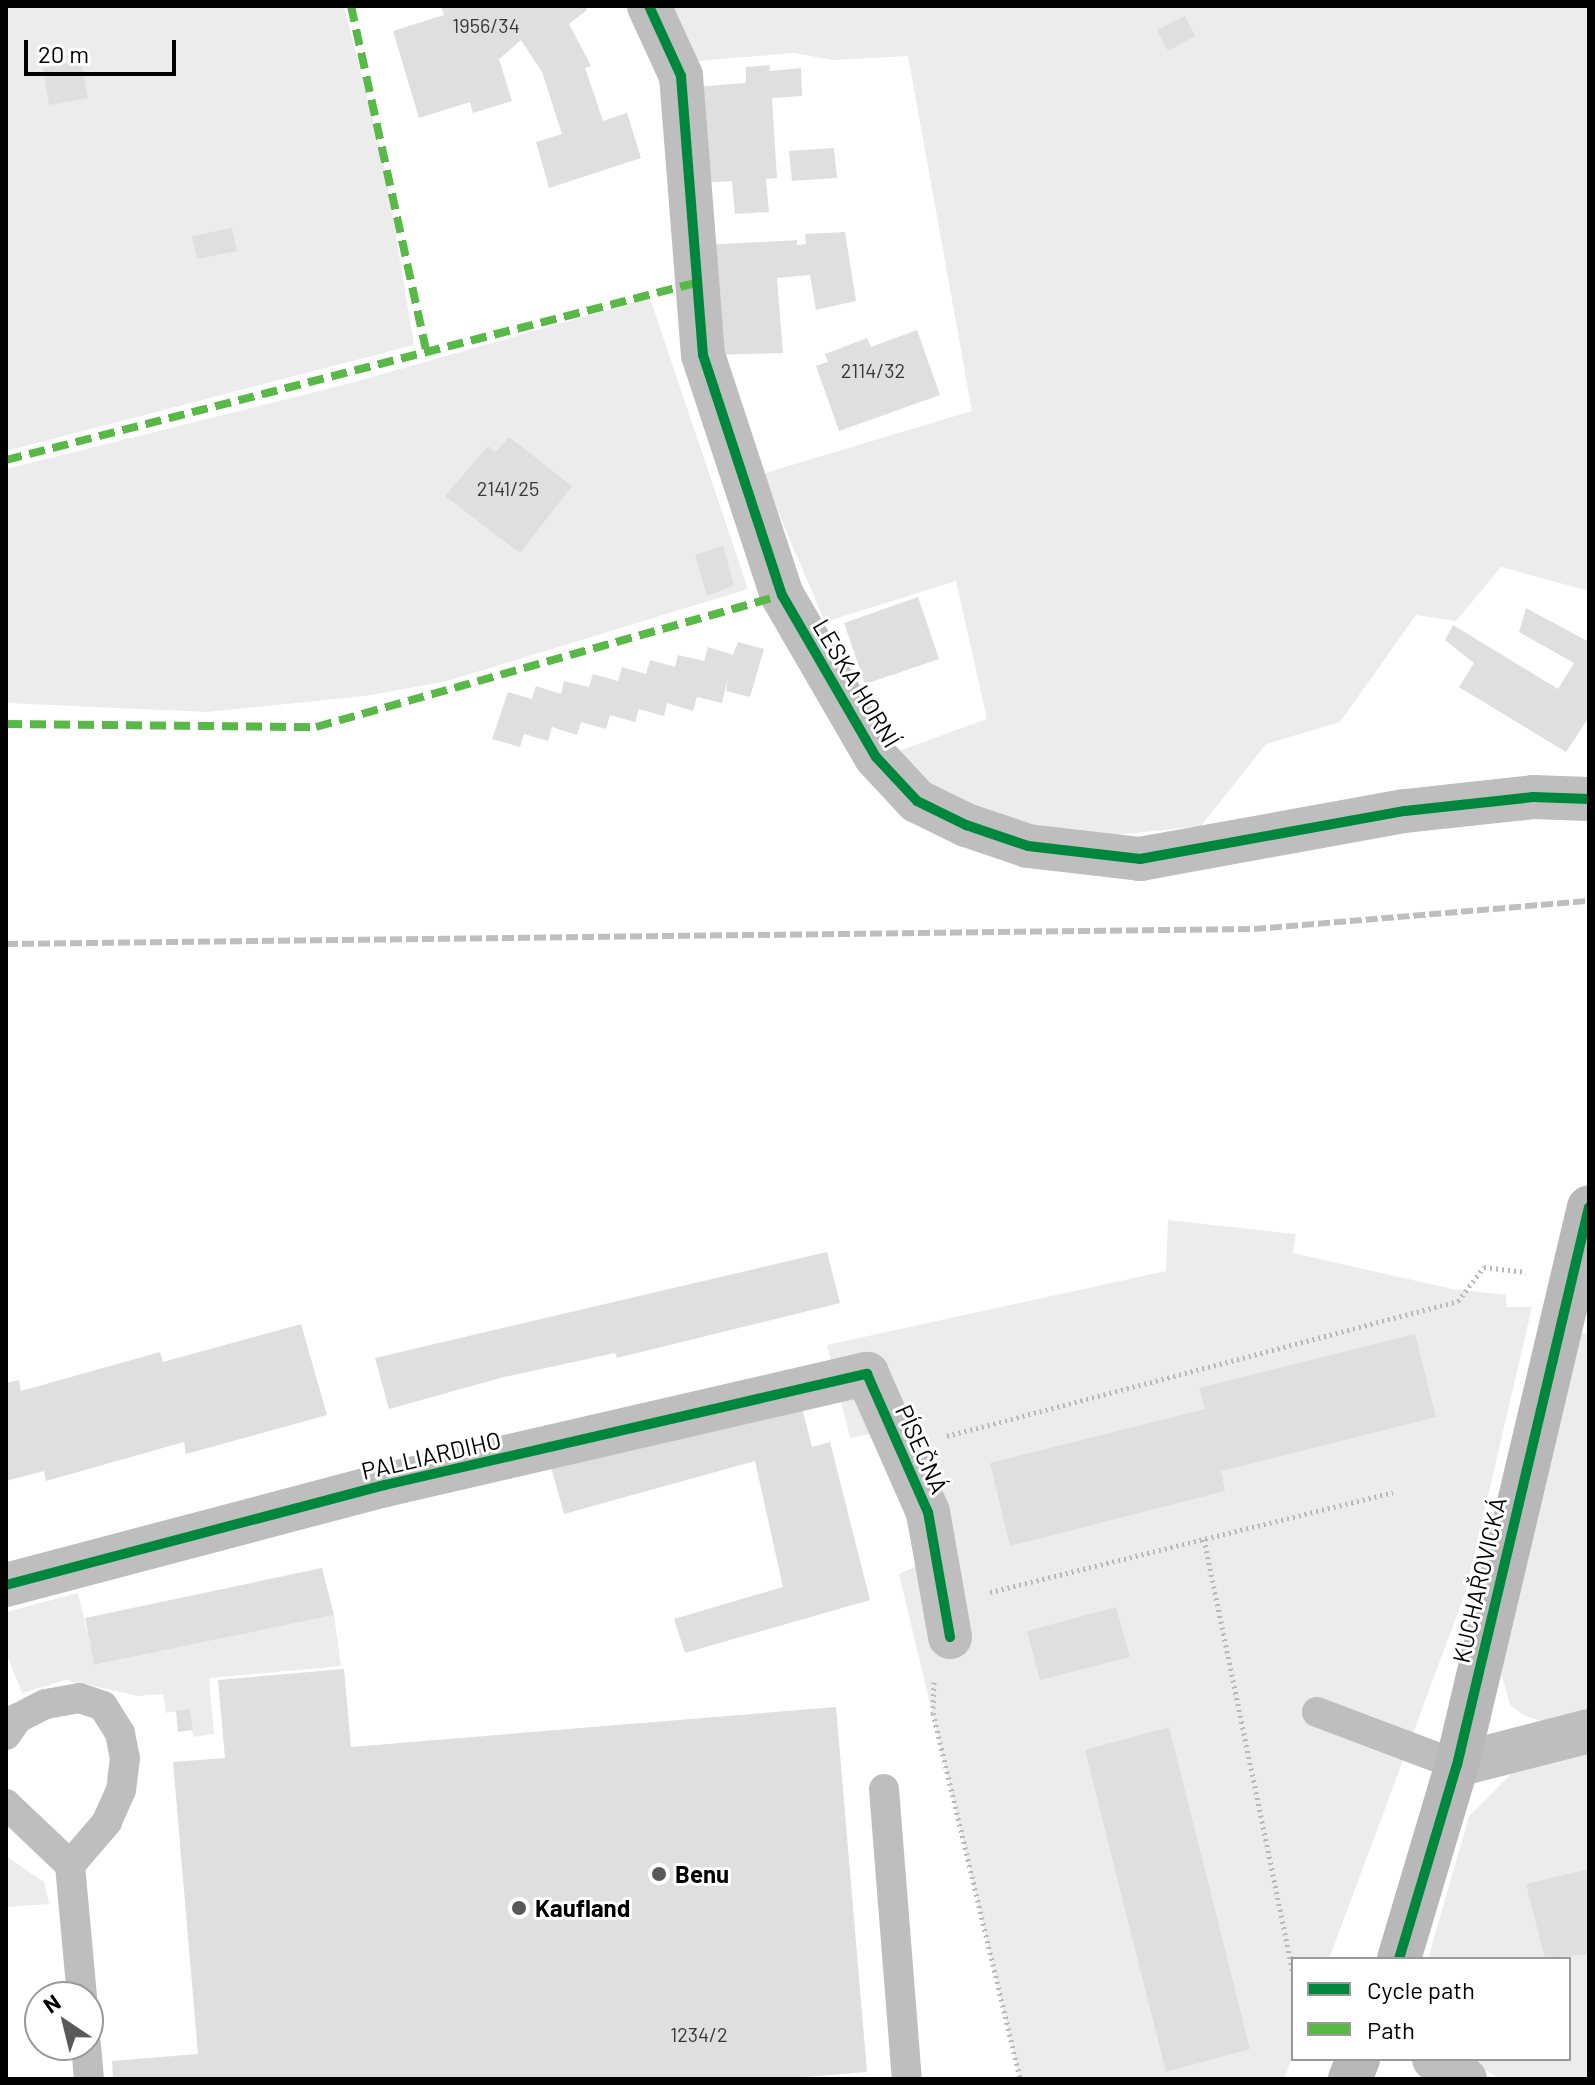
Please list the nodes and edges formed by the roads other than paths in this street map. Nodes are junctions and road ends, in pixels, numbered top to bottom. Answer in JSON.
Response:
{"nodes":[{"id":1,"x":649,"y":6,"type":"edge"},
{"id":2,"x":1589,"y":799,"type":"edge"},
{"id":3,"x":1589,"y":1207,"type":"edge"},
{"id":4,"x":867,"y":1374,"type":"joint"},
{"id":5,"x":6,"y":1585,"type":"edge"},
{"id":6,"x":947,"y":1620,"type":"road end"},
{"id":7,"x":1317,"y":1712,"type":"dead end"},
{"id":8,"x":1589,"y":1731,"type":"edge"},
{"id":9,"x":6,"y":1735,"type":"edge"},
{"id":10,"x":1457,"y":1765,"type":"junction"},
{"id":11,"x":884,"y":1789,"type":"dead end"},
{"id":12,"x":6,"y":1804,"type":"edge"},
{"id":13,"x":70,"y":1865,"type":"junction"},
{"id":14,"x":1400,"y":1957,"type":"edge"},
{"id":15,"x":81,"y":1981,"type":"edge"},
{"id":16,"x":1437,"y":2061,"type":"edge"},
{"id":17,"x":907,"y":2079,"type":"edge"},
{"id":18,"x":1465,"y":2079,"type":"edge"}],
"edges":[{"from":1,"to":2,"type":"street","name":"LESKA HORNÍ"},
{"from":3,"to":10,"type":"street","name":"KUCHAŘOVICKÁ"},
{"from":4,"to":5,"type":"street","name":"PALLIARDIHO"},
{"from":4,"to":6,"type":"street","name":"PÍSEČNÁ"},
{"from":7,"to":10,"type":"lane"},
{"from":8,"to":10,"type":"street"},
{"from":9,"to":13,"type":"lane"},
{"from":10,"to":14,"type":"street","name":"KUCHAŘOVICKÁ"},
{"from":11,"to":17,"type":"lane"},
{"from":12,"to":13,"type":"lane"},
{"from":13,"to":15,"type":"lane"},
{"from":16,"to":18,"type":"street"}]}
